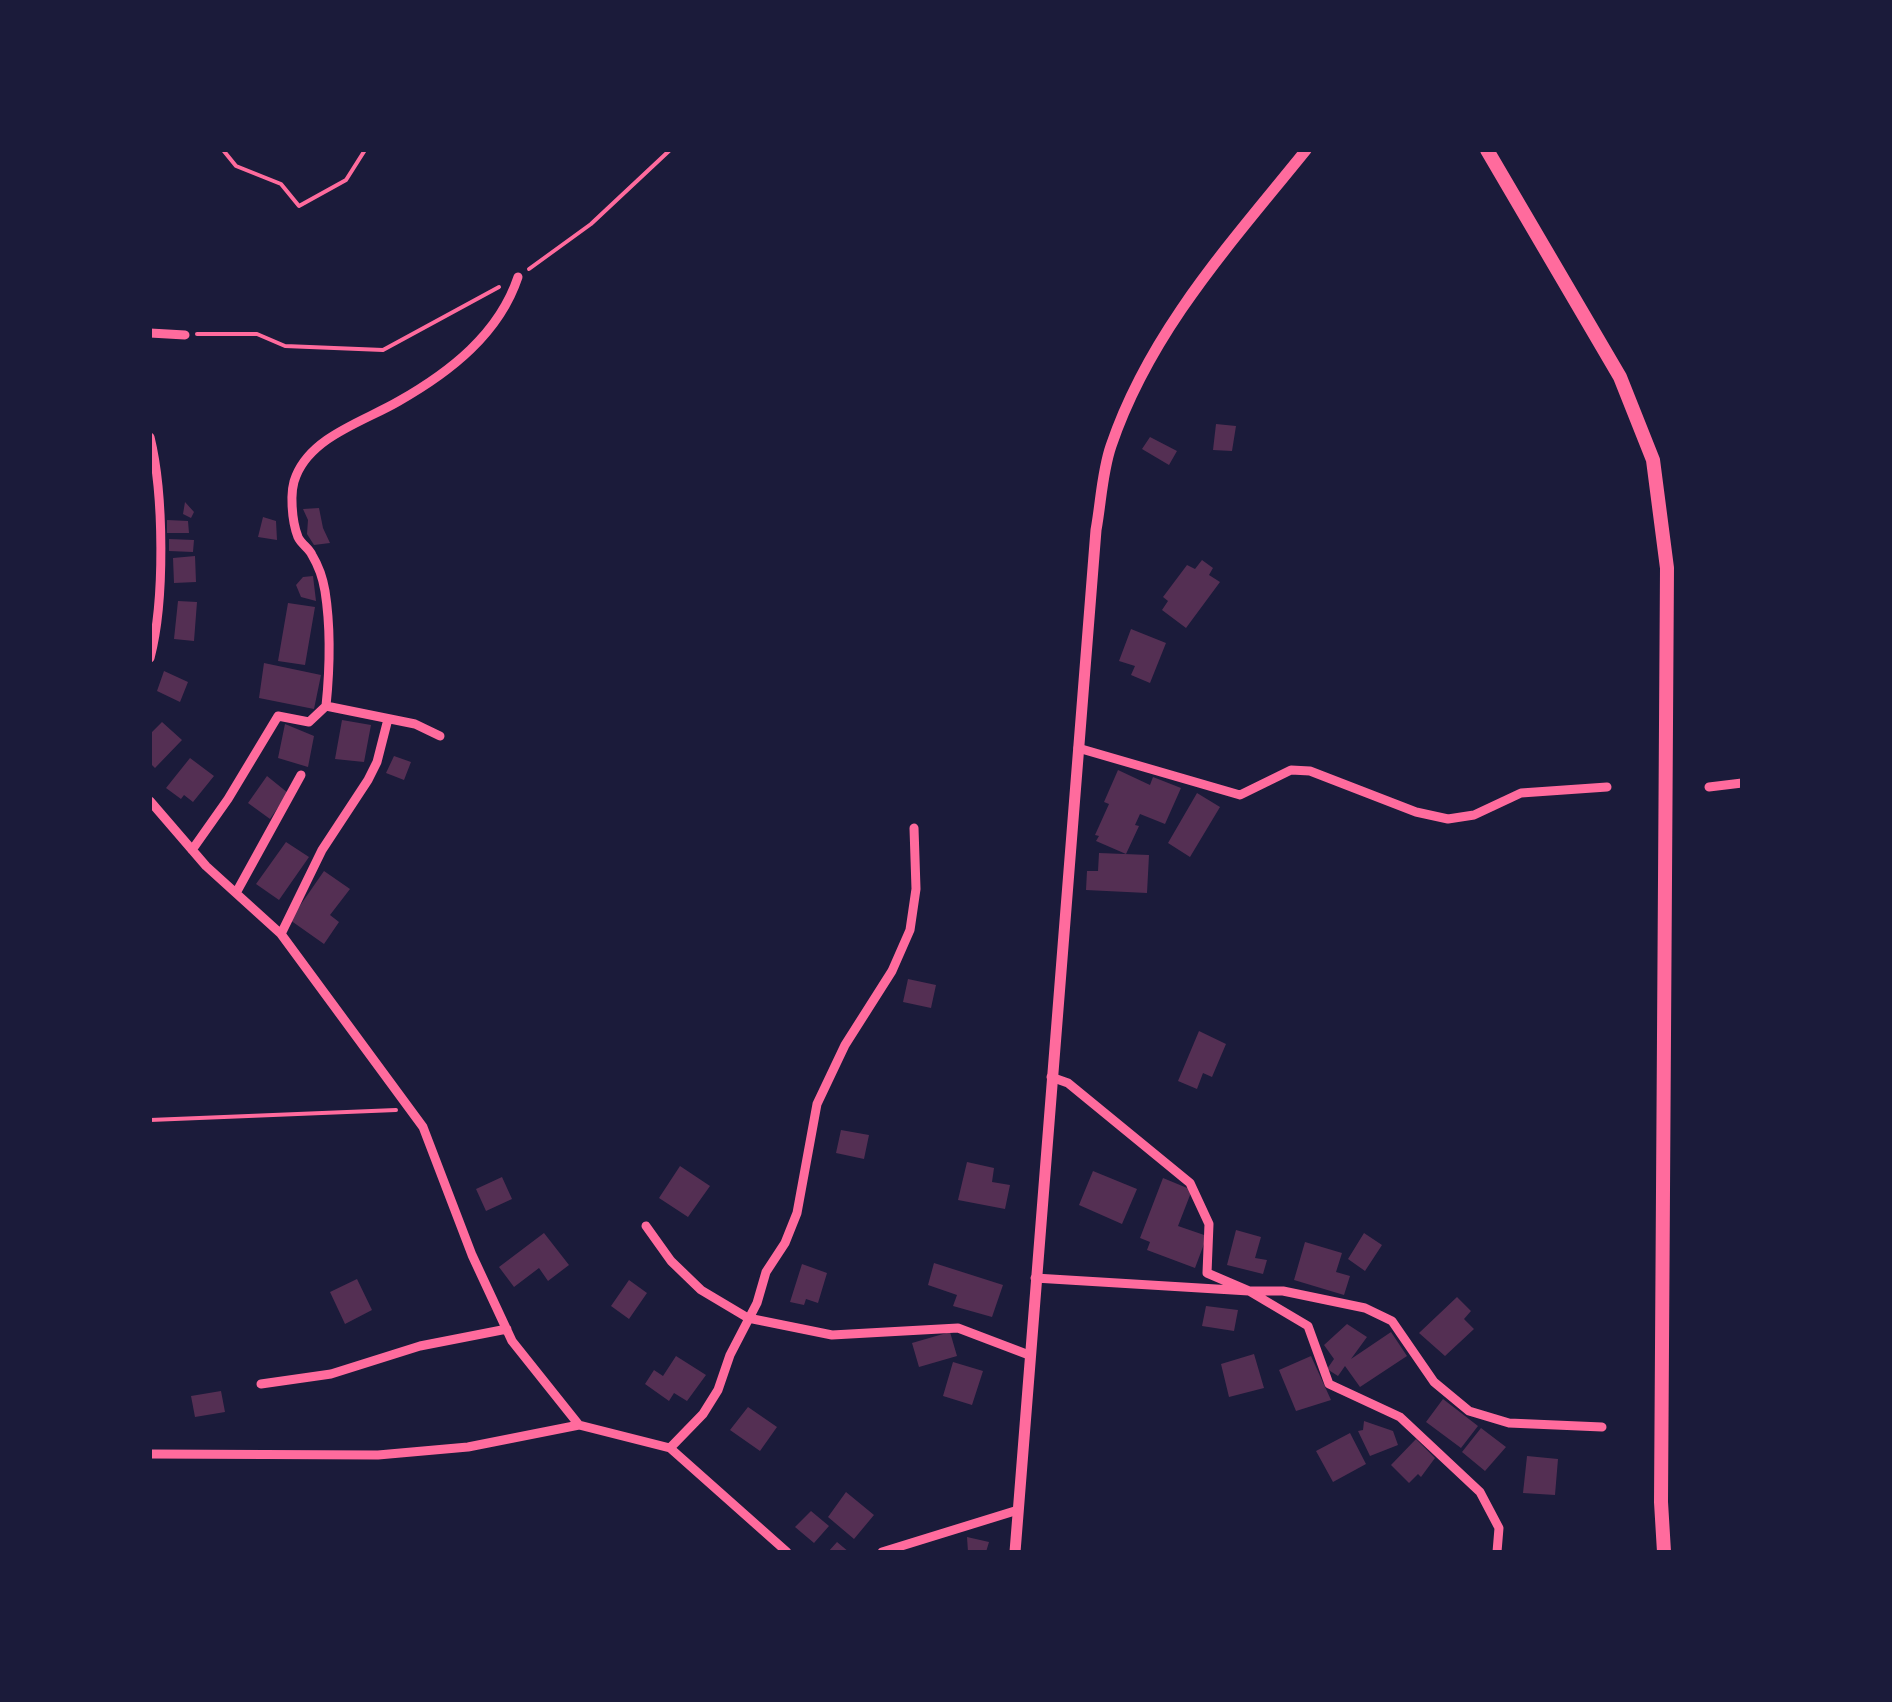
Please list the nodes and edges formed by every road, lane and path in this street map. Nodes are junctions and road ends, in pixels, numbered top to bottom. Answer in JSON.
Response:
{"nodes":[{"id":1,"x":223,"y":150,"type":"edge"},
{"id":2,"x":365,"y":150,"type":"edge"},
{"id":3,"x":670,"y":150,"type":"edge"},
{"id":4,"x":1306,"y":150,"type":"edge"},
{"id":5,"x":1487,"y":150,"type":"edge"},
{"id":6,"x":518,"y":277,"type":"junction"},
{"id":7,"x":150,"y":333,"type":"edge"},
{"id":8,"x":186,"y":334,"type":"joint"},
{"id":9,"x":150,"y":437,"type":"edge"},
{"id":10,"x":150,"y":658,"type":"edge"},
{"id":11,"x":326,"y":706,"type":"junction"},
{"id":12,"x":388,"y":719,"type":"junction"},
{"id":13,"x":440,"y":736,"type":"dead end"},
{"id":14,"x":1078,"y":748,"type":"junction"},
{"id":15,"x":301,"y":775,"type":"dead end"},
{"id":16,"x":1742,"y":783,"type":"edge"},
{"id":17,"x":1710,"y":786,"type":"dead end"},
{"id":18,"x":1606,"y":788,"type":"dead end"},
{"id":19,"x":150,"y":800,"type":"edge"},
{"id":20,"x":914,"y":828,"type":"dead end"},
{"id":21,"x":192,"y":850,"type":"junction"},
{"id":22,"x":236,"y":894,"type":"junction"},
{"id":23,"x":280,"y":934,"type":"junction"},
{"id":24,"x":1051,"y":1077,"type":"junction"},
{"id":25,"x":410,"y":1110,"type":"junction"},
{"id":26,"x":150,"y":1120,"type":"edge"},
{"id":27,"x":646,"y":1226,"type":"dead end"},
{"id":28,"x":1035,"y":1278,"type":"junction"},
{"id":29,"x":1249,"y":1292,"type":"junction"},
{"id":30,"x":748,"y":1318,"type":"junction"},
{"id":31,"x":506,"y":1329,"type":"junction"},
{"id":32,"x":1029,"y":1355,"type":"junction"},
{"id":33,"x":260,"y":1384,"type":"dead end"},
{"id":34,"x":579,"y":1425,"type":"junction"},
{"id":35,"x":1602,"y":1427,"type":"dead end"},
{"id":36,"x":670,"y":1448,"type":"junction"},
{"id":37,"x":150,"y":1454,"type":"edge"},
{"id":38,"x":1018,"y":1510,"type":"junction"},
{"id":39,"x":787,"y":1552,"type":"edge"},
{"id":40,"x":882,"y":1552,"type":"edge"},
{"id":41,"x":1015,"y":1552,"type":"edge"},
{"id":42,"x":1497,"y":1552,"type":"edge"},
{"id":43,"x":1664,"y":1552,"type":"edge"}],
"edges":[{"from":1,"to":2,"type":"path"},
{"from":3,"to":6,"type":"path"},
{"from":4,"to":14,"type":"street"},
{"from":5,"to":43,"type":"main road"},
{"from":6,"to":8,"type":"path"},
{"from":6,"to":11,"type":"street"},
{"from":7,"to":8,"type":"street"},
{"from":9,"to":10,"type":"street"},
{"from":11,"to":12,"type":"street"},
{"from":11,"to":21,"type":"street"},
{"from":12,"to":13,"type":"street"},
{"from":12,"to":23,"type":"street"},
{"from":14,"to":18,"type":"street"},
{"from":14,"to":24,"type":"street"},
{"from":15,"to":22,"type":"street"},
{"from":16,"to":17,"type":"street"},
{"from":19,"to":21,"type":"street"},
{"from":20,"to":30,"type":"street"},
{"from":21,"to":22,"type":"street"},
{"from":22,"to":23,"type":"street"},
{"from":23,"to":25,"type":"street"},
{"from":24,"to":28,"type":"street"},
{"from":24,"to":29,"type":"street"},
{"from":25,"to":26,"type":"path"},
{"from":25,"to":31,"type":"street"},
{"from":27,"to":30,"type":"street"},
{"from":28,"to":29,"type":"street"},
{"from":28,"to":32,"type":"street"},
{"from":29,"to":35,"type":"street"},
{"from":29,"to":42,"type":"street"},
{"from":30,"to":32,"type":"street"},
{"from":30,"to":36,"type":"street"},
{"from":31,"to":33,"type":"street"},
{"from":31,"to":34,"type":"street"},
{"from":32,"to":38,"type":"street"},
{"from":34,"to":36,"type":"street"},
{"from":34,"to":37,"type":"street"},
{"from":36,"to":39,"type":"street"},
{"from":38,"to":40,"type":"street"},
{"from":38,"to":41,"type":"street"}]}
